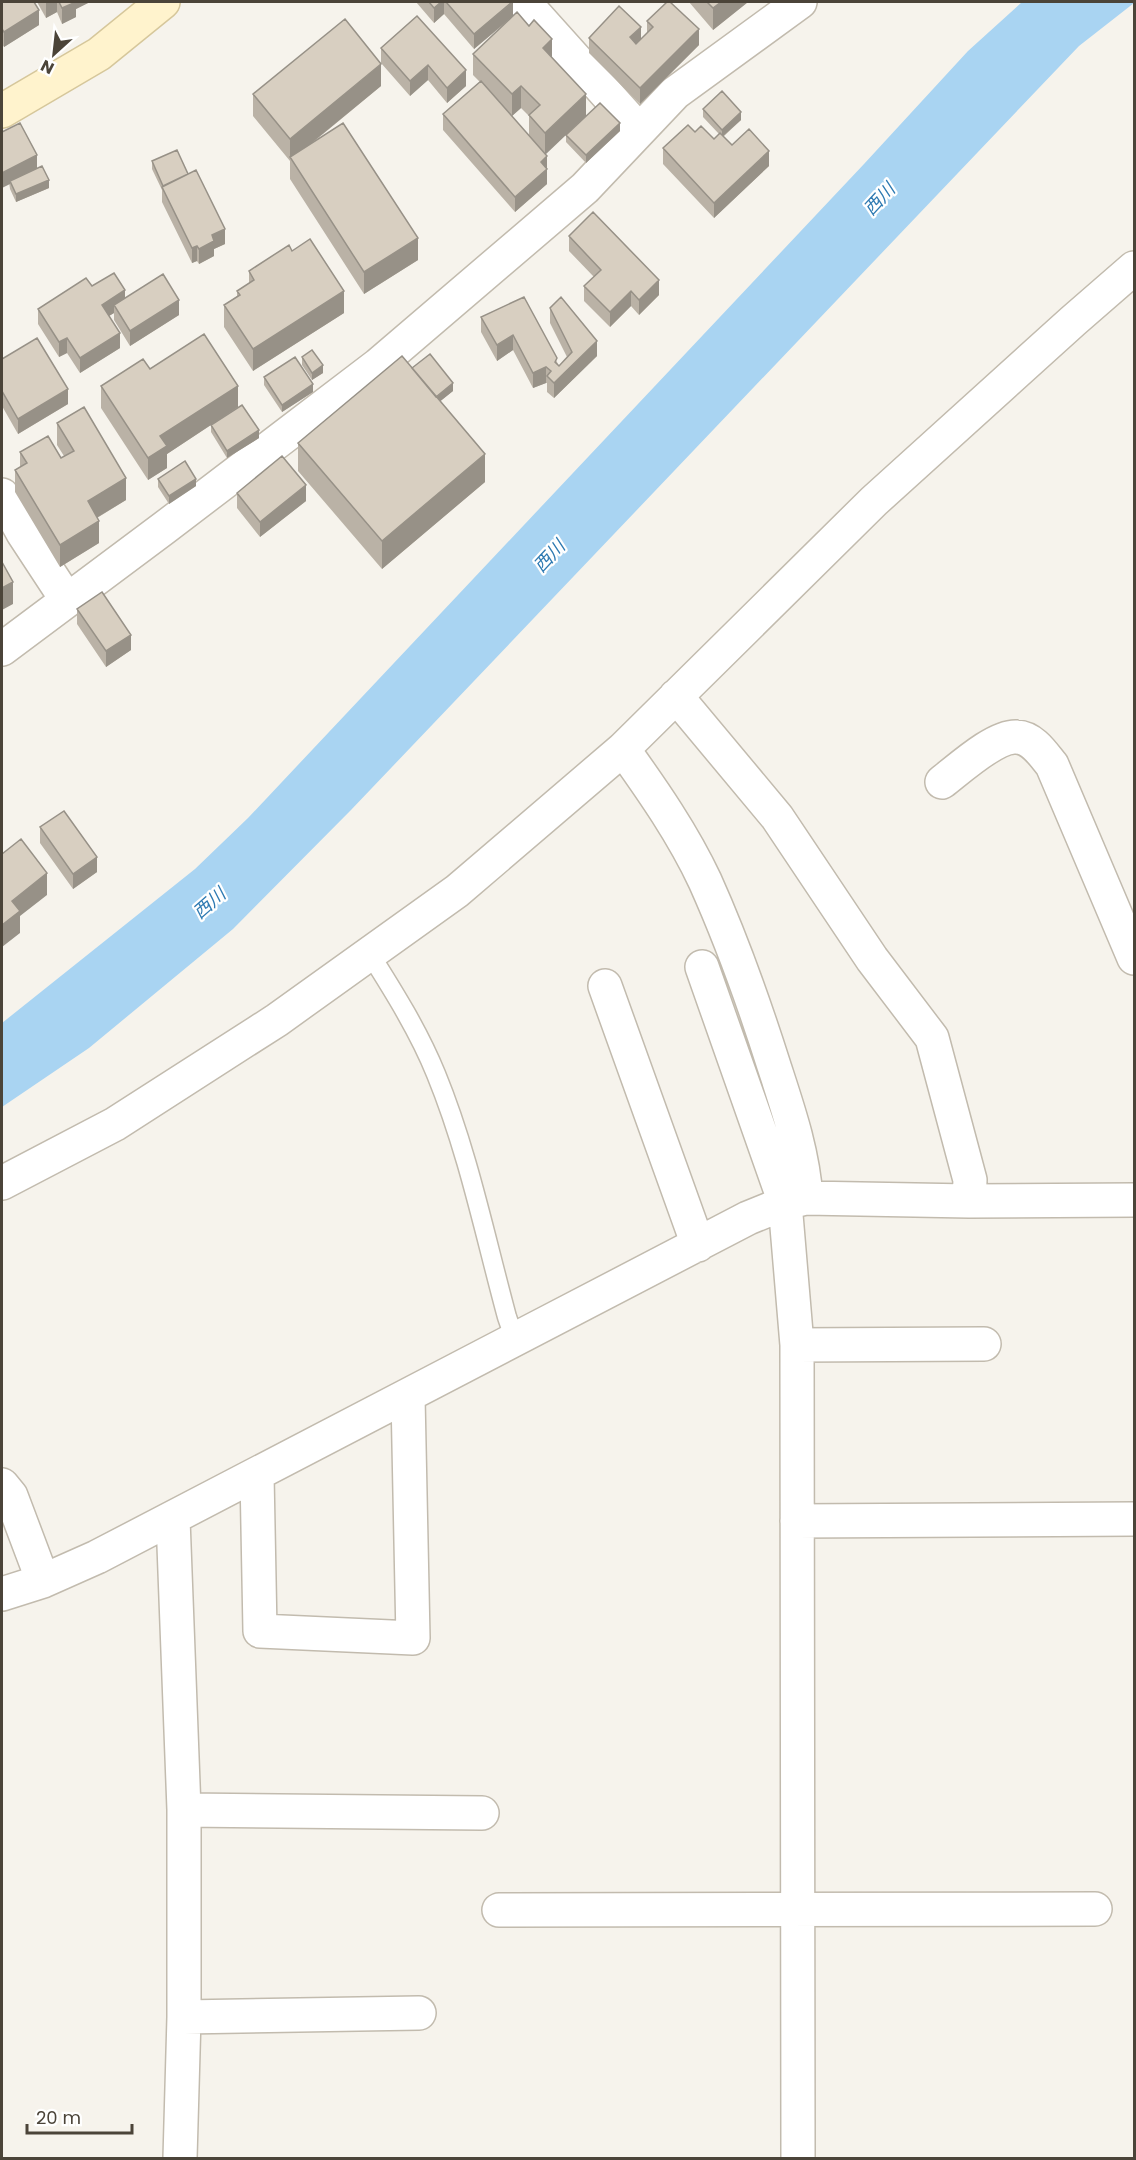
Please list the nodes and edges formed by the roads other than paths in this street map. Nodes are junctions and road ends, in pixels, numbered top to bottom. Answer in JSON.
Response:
{"nodes":[{"id":1,"x":163,"y":2,"type":"edge"},
{"id":2,"x":524,"y":2,"type":"edge"},
{"id":3,"x":800,"y":2,"type":"edge"},
{"id":4,"x":2,"y":111,"type":"edge"},
{"id":5,"x":639,"y":130,"type":"junction"},
{"id":6,"x":1134,"y":268,"type":"edge"},
{"id":7,"x":2,"y":495,"type":"edge"},
{"id":8,"x":67,"y":600,"type":"junction"},
{"id":9,"x":2,"y":649,"type":"edge"},
{"id":10,"x":676,"y":696,"type":"junction"},
{"id":11,"x":623,"y":749,"type":"junction"},
{"id":12,"x":942,"y":782,"type":"dead end"},
{"id":13,"x":370,"y":954,"type":"junction"},
{"id":14,"x":1134,"y":958,"type":"edge"},
{"id":15,"x":702,"y":967,"type":"dead end"},
{"id":16,"x":605,"y":986,"type":"dead end"},
{"id":17,"x":2,"y":1183,"type":"edge"},
{"id":18,"x":1134,"y":1200,"type":"edge"},
{"id":19,"x":796,"y":1201,"type":"junction"},
{"id":20,"x":969,"y":1201,"type":"junction"},
{"id":21,"x":698,"y":1245,"type":"junction"},
{"id":22,"x":515,"y":1340,"type":"junction"},
{"id":23,"x":984,"y":1344,"type":"dead end"},
{"id":24,"x":797,"y":1345,"type":"junction"},
{"id":25,"x":408,"y":1396,"type":"junction"},
{"id":26,"x":257,"y":1475,"type":"junction"},
{"id":27,"x":2,"y":1485,"type":"edge"},
{"id":28,"x":173,"y":1519,"type":"junction"},
{"id":29,"x":1134,"y":1519,"type":"edge"},
{"id":30,"x":797,"y":1521,"type":"junction"},
{"id":31,"x":43,"y":1581,"type":"junction"},
{"id":32,"x":2,"y":1594,"type":"edge"},
{"id":33,"x":184,"y":1810,"type":"junction"},
{"id":34,"x":482,"y":1813,"type":"dead end"},
{"id":35,"x":797,"y":1908,"type":"junction"},
{"id":36,"x":1095,"y":1909,"type":"dead end"},
{"id":37,"x":499,"y":1910,"type":"dead end"},
{"id":38,"x":419,"y":2013,"type":"dead end"},
{"id":39,"x":184,"y":2017,"type":"junction"},
{"id":40,"x":180,"y":2158,"type":"edge"},
{"id":41,"x":798,"y":2158,"type":"edge"}],
"edges":[{"from":1,"to":4,"type":"street"},
{"from":2,"to":5,"type":"street"},
{"from":3,"to":5,"type":"street"},
{"from":5,"to":8,"type":"street"},
{"from":6,"to":10,"type":"street"},
{"from":7,"to":8,"type":"street"},
{"from":8,"to":9,"type":"street"},
{"from":10,"to":11,"type":"street"},
{"from":10,"to":20,"type":"street"},
{"from":11,"to":13,"type":"street"},
{"from":11,"to":19,"type":"street"},
{"from":12,"to":14,"type":"street"},
{"from":13,"to":17,"type":"street"},
{"from":13,"to":22,"type":"lane"},
{"from":15,"to":19,"type":"street"},
{"from":16,"to":21,"type":"street"},
{"from":18,"to":20,"type":"street"},
{"from":19,"to":20,"type":"street"},
{"from":19,"to":21,"type":"street"},
{"from":19,"to":24,"type":"street"},
{"from":21,"to":22,"type":"street"},
{"from":22,"to":25,"type":"street"},
{"from":23,"to":24,"type":"street"},
{"from":24,"to":30,"type":"street"},
{"from":25,"to":26,"type":"street"},
{"from":25,"to":26,"type":"street"},
{"from":26,"to":28,"type":"street"},
{"from":27,"to":31,"type":"street"},
{"from":28,"to":31,"type":"street"},
{"from":28,"to":33,"type":"street"},
{"from":29,"to":30,"type":"street"},
{"from":30,"to":35,"type":"street"},
{"from":31,"to":32,"type":"street"},
{"from":33,"to":34,"type":"street"},
{"from":33,"to":39,"type":"street"},
{"from":35,"to":36,"type":"street"},
{"from":35,"to":37,"type":"street"},
{"from":35,"to":41,"type":"street"},
{"from":38,"to":39,"type":"street"},
{"from":39,"to":40,"type":"street"}]}
